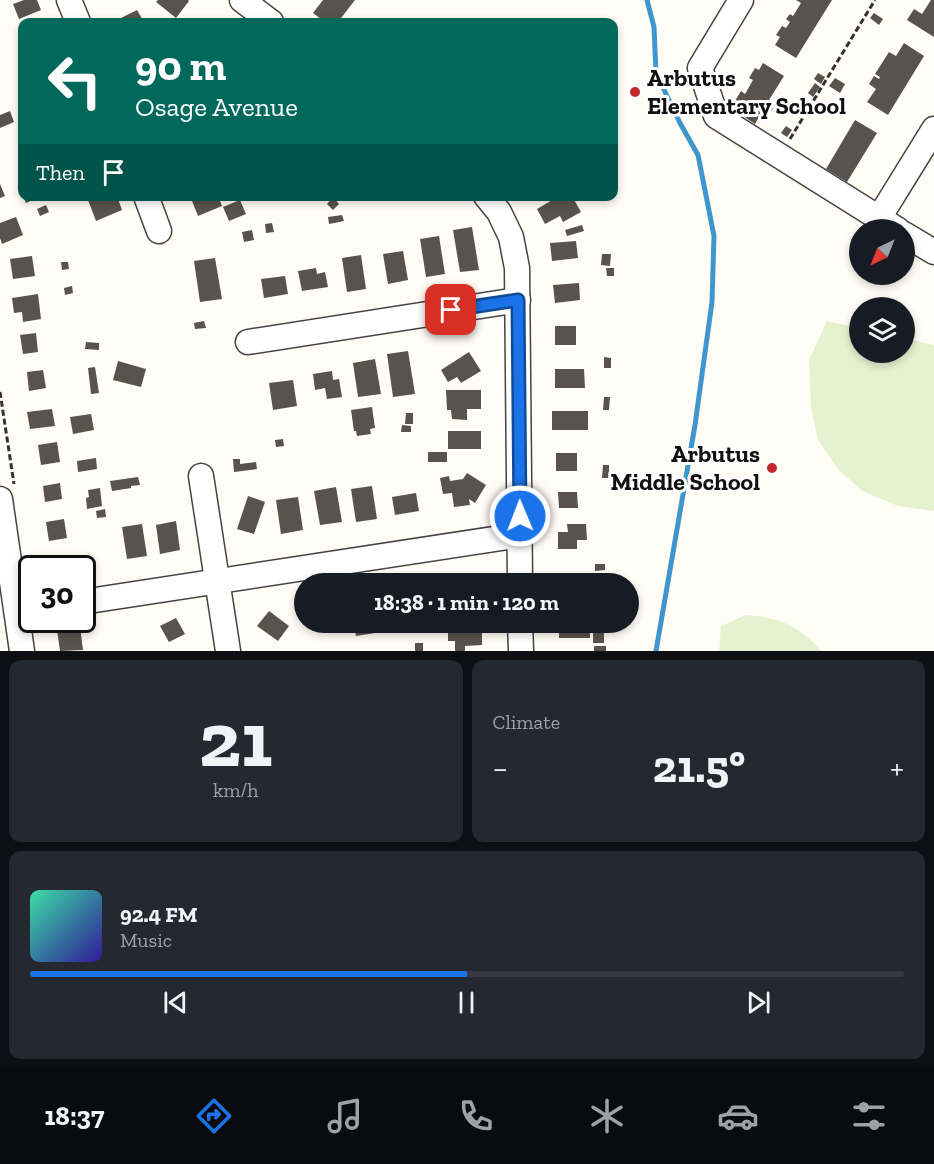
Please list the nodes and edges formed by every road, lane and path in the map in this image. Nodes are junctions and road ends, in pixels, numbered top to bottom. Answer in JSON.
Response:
{"nodes":[{"id":1,"x":69,"y":0,"type":"edge"},
{"id":2,"x":242,"y":0,"type":"edge"},
{"id":3,"x":741,"y":0,"type":"edge"},
{"id":4,"x":875,"y":0,"type":"edge"},
{"id":5,"x":76,"y":18,"type":"edge"},
{"id":6,"x":266,"y":18,"type":"edge"},
{"id":7,"x":934,"y":129,"type":"edge"},
{"id":8,"x":779,"y":156,"type":"junction"},
{"id":9,"x":148,"y":201,"type":"edge"},
{"id":10,"x":490,"y":201,"type":"edge"},
{"id":11,"x":880,"y":219,"type":"edge"},
{"id":12,"x":890,"y":219,"type":"edge"},
{"id":13,"x":159,"y":231,"type":"dead end"},
{"id":14,"x":915,"y":241,"type":"edge"},
{"id":15,"x":934,"y":252,"type":"edge"},
{"id":16,"x":518,"y":300,"type":"junction"},
{"id":17,"x":248,"y":342,"type":"dead end"},
{"id":18,"x":201,"y":476,"type":"dead end"},
{"id":19,"x":0,"y":499,"type":"edge"},
{"id":20,"x":520,"y":535,"type":"junction"},
{"id":21,"x":520,"y":573,"type":"edge"},
{"id":22,"x":217,"y":582,"type":"junction"},
{"id":23,"x":18,"y":583,"type":"edge"},
{"id":24,"x":96,"y":600,"type":"edge"},
{"id":25,"x":23,"y":633,"type":"edge"},
{"id":26,"x":520,"y":633,"type":"edge"},
{"id":27,"x":22,"y":651,"type":"edge"},
{"id":28,"x":228,"y":651,"type":"edge"},
{"id":29,"x":521,"y":651,"type":"edge"}],
"edges":[{"from":1,"to":5,"type":"street"},
{"from":2,"to":6,"type":"street"},
{"from":3,"to":8,"type":"street"},
{"from":4,"to":8,"type":"path"},
{"from":7,"to":12,"type":"street"},
{"from":8,"to":11,"type":"street"},
{"from":9,"to":13,"type":"street"},
{"from":10,"to":16,"type":"street"},
{"from":14,"to":15,"type":"street"},
{"from":16,"to":17,"type":"street"},
{"from":16,"to":20,"type":"street"},
{"from":18,"to":22,"type":"street"},
{"from":19,"to":23,"type":"street"},
{"from":20,"to":21,"type":"street"},
{"from":20,"to":22,"type":"street"},
{"from":22,"to":24,"type":"street"},
{"from":22,"to":28,"type":"street"},
{"from":25,"to":27,"type":"street"},
{"from":26,"to":29,"type":"street"}]}
